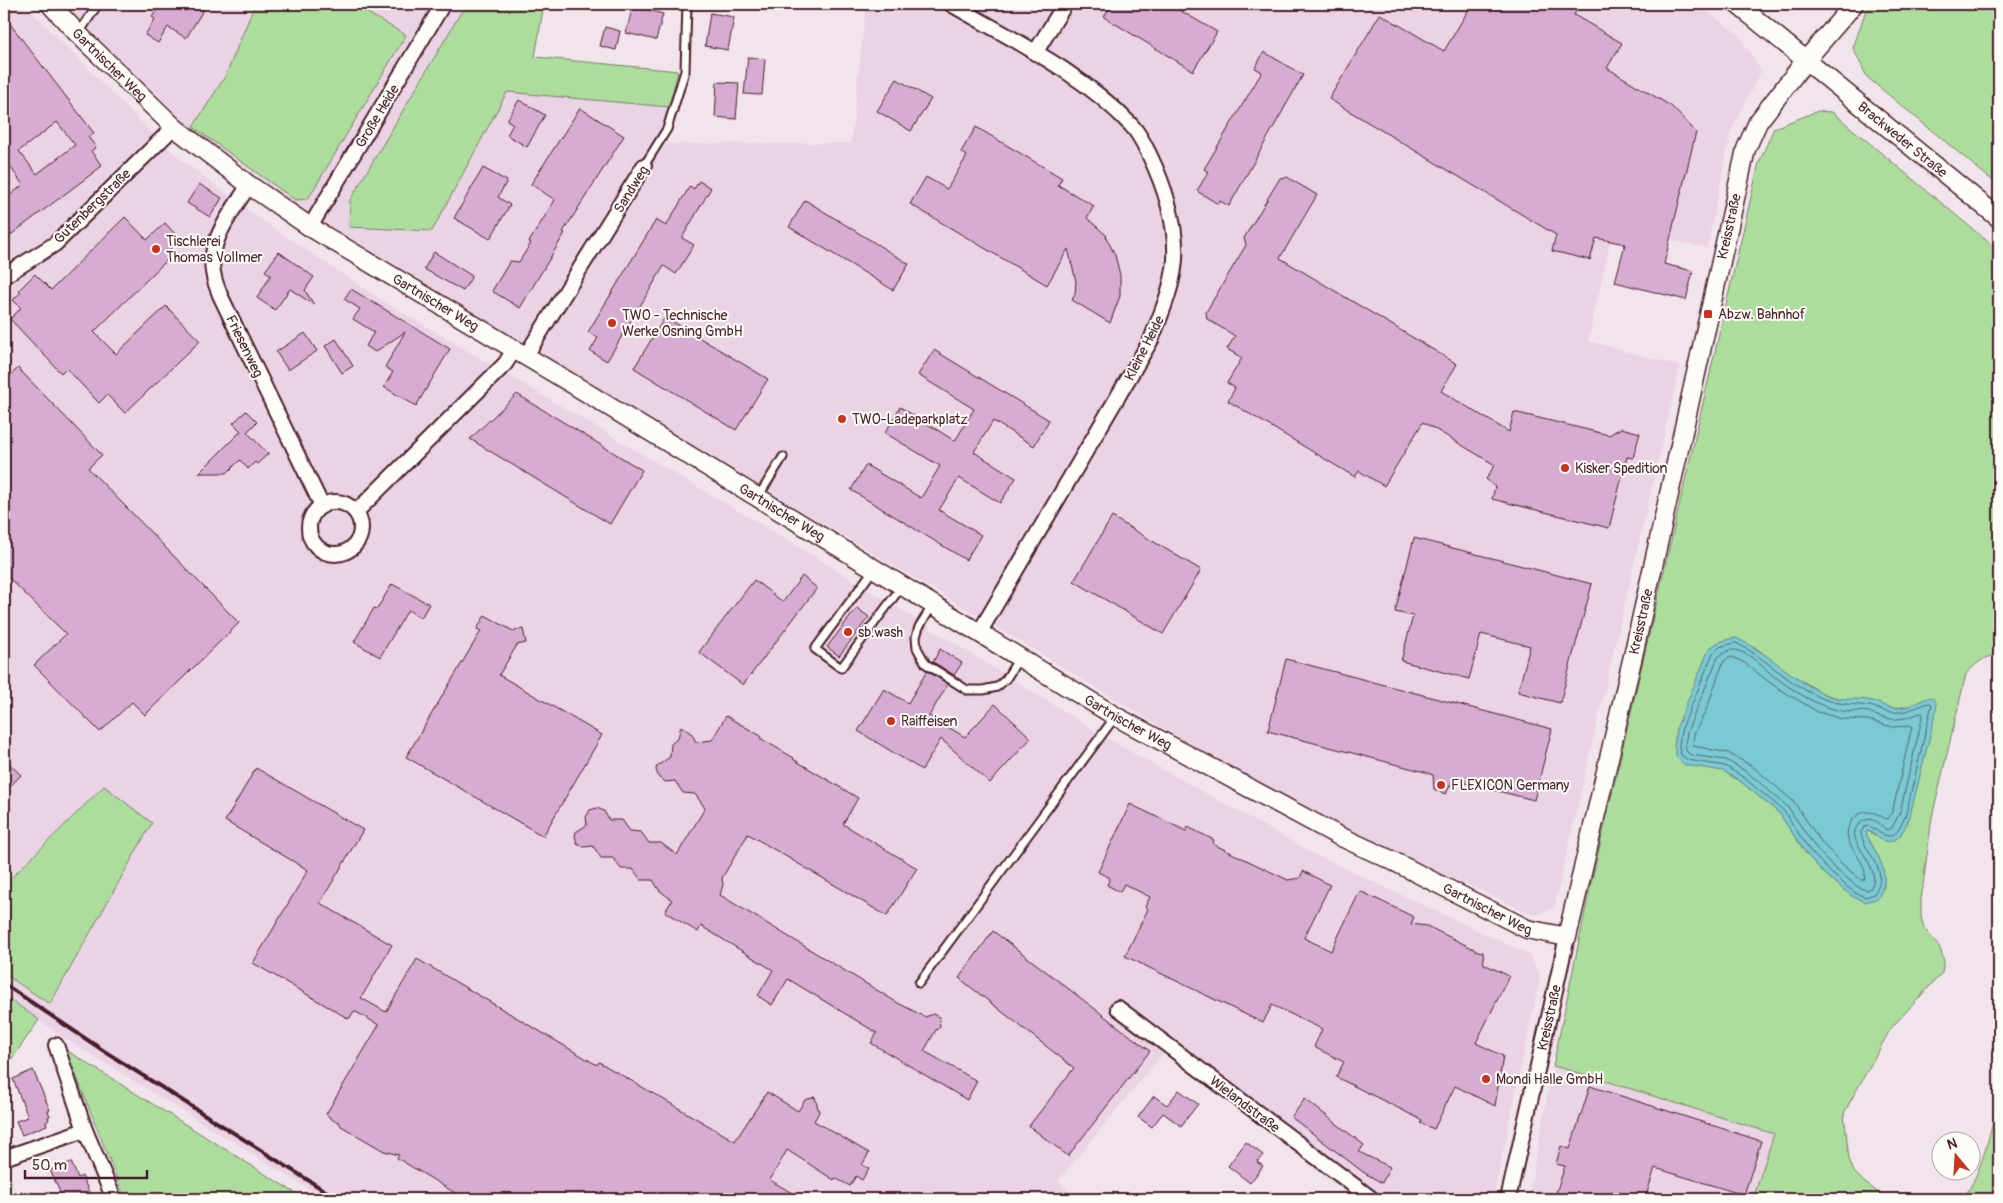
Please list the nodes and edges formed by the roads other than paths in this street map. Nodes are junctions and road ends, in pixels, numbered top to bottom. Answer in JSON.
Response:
{"nodes":[{"id":1,"x":50,"y":4,"type":"edge"},
{"id":2,"x":98,"y":4,"type":"edge"},
{"id":3,"x":443,"y":4,"type":"edge"},
{"id":4,"x":687,"y":4,"type":"edge"},
{"id":5,"x":952,"y":4,"type":"edge"},
{"id":6,"x":1065,"y":4,"type":"edge"},
{"id":7,"x":1737,"y":4,"type":"edge"},
{"id":8,"x":1854,"y":4,"type":"edge"},
{"id":9,"x":78,"y":34,"type":"junction"},
{"id":10,"x":1035,"y":53,"type":"junction"},
{"id":11,"x":1805,"y":60,"type":"junction"},
{"id":12,"x":174,"y":127,"type":"junction"},
{"id":13,"x":644,"y":166,"type":"joint"},
{"id":14,"x":248,"y":185,"type":"junction"},
{"id":15,"x":1999,"y":218,"type":"edge"},
{"id":16,"x":310,"y":227,"type":"junction"},
{"id":17,"x":4,"y":276,"type":"edge"},
{"id":18,"x":520,"y":354,"type":"junction"},
{"id":19,"x":783,"y":457,"type":"dead end"},
{"id":20,"x":758,"y":497,"type":"junction"},
{"id":21,"x":322,"y":506,"type":"junction"},
{"id":22,"x":356,"y":512,"type":"junction"},
{"id":23,"x":874,"y":568,"type":"junction"},
{"id":24,"x":902,"y":586,"type":"junction"},
{"id":25,"x":933,"y":605,"type":"junction"},
{"id":26,"x":979,"y":633,"type":"junction"},
{"id":27,"x":1019,"y":658,"type":"junction"},
{"id":28,"x":1115,"y":716,"type":"junction"},
{"id":29,"x":1567,"y":937,"type":"junction"},
{"id":30,"x":919,"y":983,"type":"dead end"},
{"id":31,"x":1118,"y":1008,"type":"dead end"},
{"id":32,"x":56,"y":1045,"type":"dead end"},
{"id":33,"x":85,"y":1130,"type":"junction"},
{"id":34,"x":4,"y":1158,"type":"edge"},
{"id":35,"x":114,"y":1199,"type":"edge"},
{"id":36,"x":1372,"y":1199,"type":"edge"},
{"id":37,"x":1508,"y":1199,"type":"edge"}],
"edges":[{"from":1,"to":9,"type":"street","name":"Gartnischer Weg"},
{"from":2,"to":9,"type":"lane"},
{"from":3,"to":16,"type":"street","name":"Große Heide"},
{"from":4,"to":13,"type":"lane","name":"Sandweg"},
{"from":5,"to":10,"type":"street","name":"Kleine Heide"},
{"from":6,"to":10,"type":"street"},
{"from":7,"to":11,"type":"street","name":"Brackweder Straße"},
{"from":8,"to":11,"type":"street","name":"Kreisstraße"},
{"from":9,"to":12,"type":"street","name":"Gartnischer Weg"},
{"from":10,"to":26,"type":"street","name":"Kleine Heide"},
{"from":11,"to":15,"type":"street","name":"Brackweder Straße"},
{"from":11,"to":29,"type":"street","name":"Kreisstraße"},
{"from":12,"to":14,"type":"street","name":"Gartnischer Weg"},
{"from":12,"to":17,"type":"street","name":"Gutenbergstraße"},
{"from":13,"to":18,"type":"street","name":"Sandweg"},
{"from":14,"to":16,"type":"street","name":"Gartnischer Weg"},
{"from":14,"to":21,"type":"street","name":"Friesenweg"},
{"from":16,"to":18,"type":"street","name":"Gartnischer Weg"},
{"from":18,"to":20,"type":"street","name":"Gartnischer Weg"},
{"from":18,"to":22,"type":"street"},
{"from":19,"to":20,"type":"lane"},
{"from":20,"to":23,"type":"street","name":"Gartnischer Weg"},
{"from":21,"to":22,"type":"street"},
{"from":21,"to":22,"type":"street"},
{"from":23,"to":24,"type":"street","name":"Gartnischer Weg"},
{"from":23,"to":24,"type":"lane"},
{"from":24,"to":25,"type":"street","name":"Gartnischer Weg"},
{"from":25,"to":26,"type":"street","name":"Gartnischer Weg"},
{"from":25,"to":27,"type":"lane"},
{"from":26,"to":27,"type":"street","name":"Gartnischer Weg"},
{"from":27,"to":28,"type":"street","name":"Gartnischer Weg"},
{"from":28,"to":29,"type":"street","name":"Gartnischer Weg"},
{"from":28,"to":30,"type":"lane"},
{"from":29,"to":37,"type":"street","name":"Kreisstraße"},
{"from":31,"to":36,"type":"street","name":"Wielandstraße"},
{"from":32,"to":33,"type":"street"},
{"from":33,"to":34,"type":"street"},
{"from":33,"to":35,"type":"street"}]}
